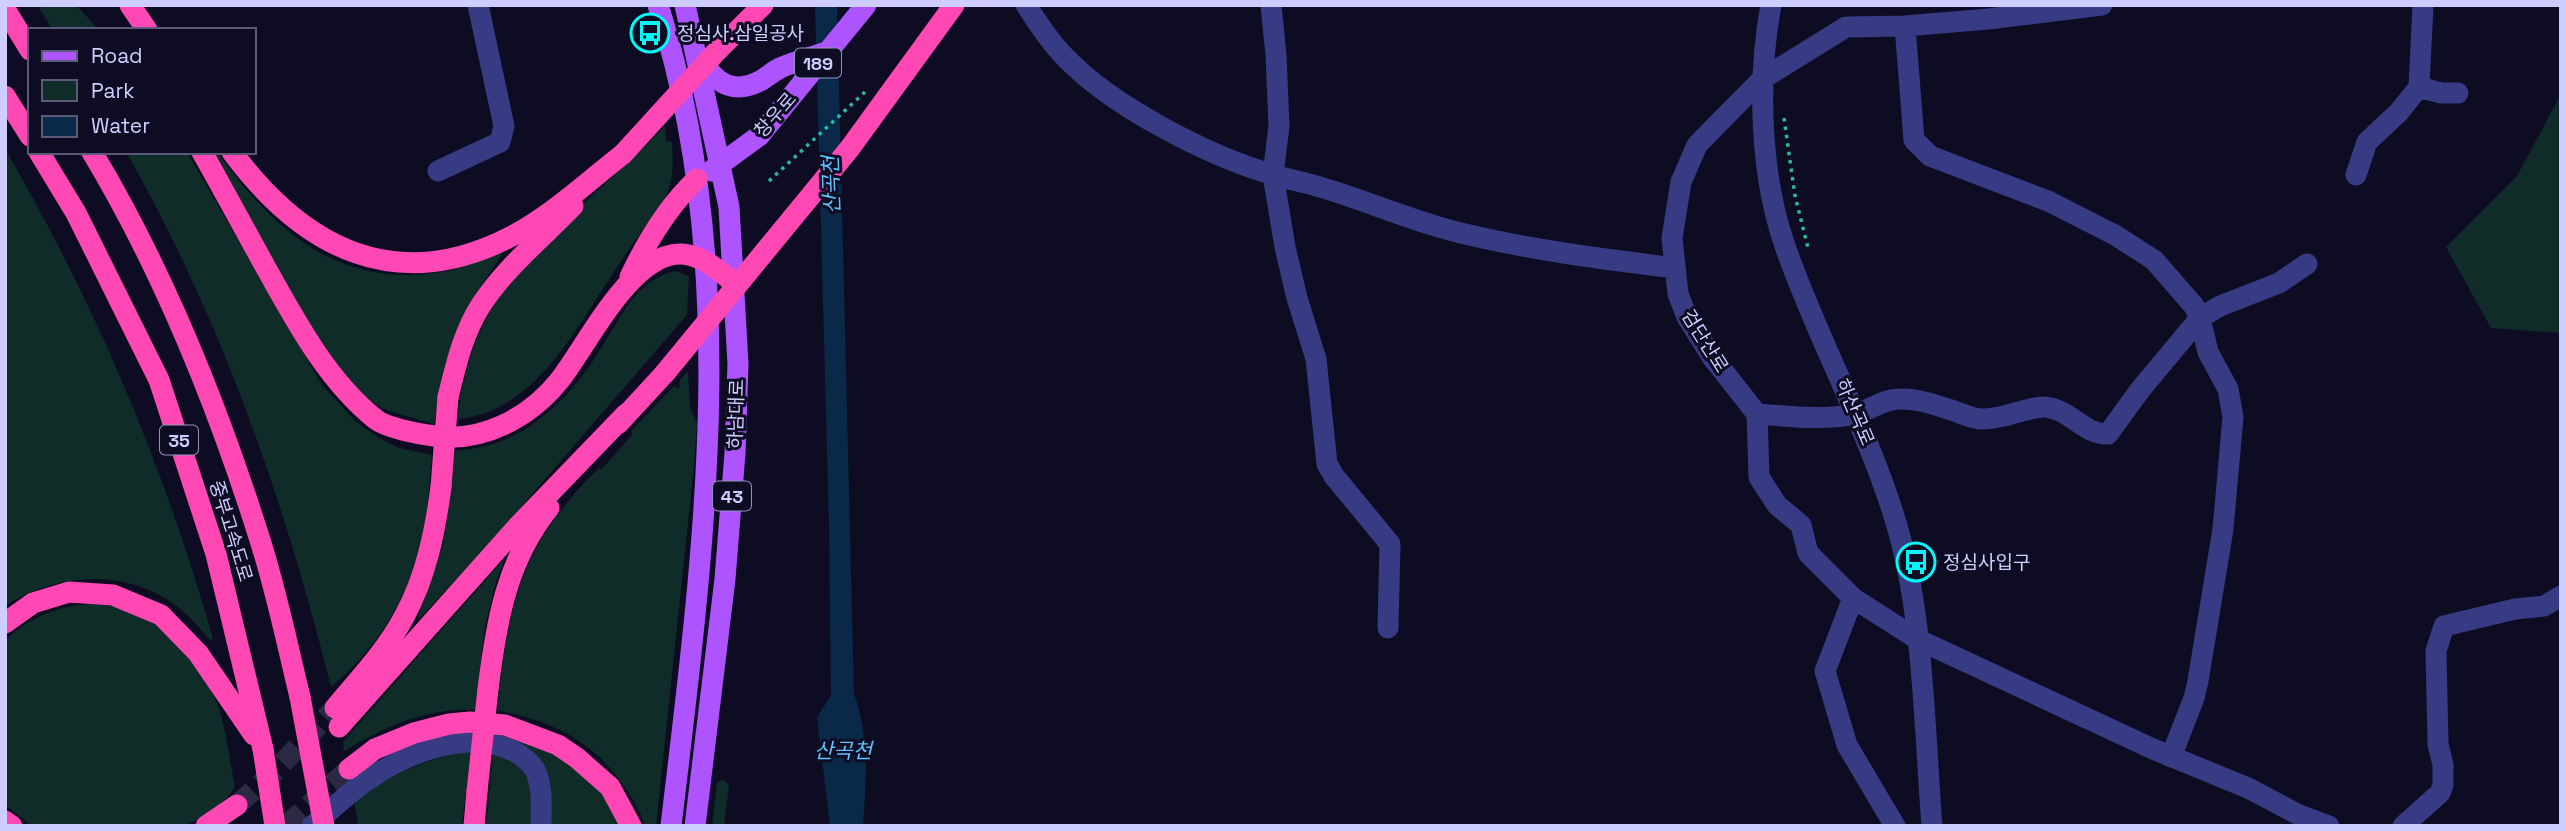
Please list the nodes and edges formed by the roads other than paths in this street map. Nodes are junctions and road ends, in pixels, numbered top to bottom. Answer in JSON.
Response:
{"nodes":[{"id":1,"x":125,"y":5,"type":"edge"},
{"id":2,"x":130,"y":5,"type":"edge"},
{"id":3,"x":478,"y":5,"type":"edge"},
{"id":4,"x":658,"y":5,"type":"edge"},
{"id":5,"x":684,"y":5,"type":"edge"},
{"id":6,"x":763,"y":5,"type":"edge"},
{"id":7,"x":866,"y":5,"type":"edge"},
{"id":8,"x":954,"y":5,"type":"edge"},
{"id":9,"x":1026,"y":5,"type":"edge"},
{"id":10,"x":1271,"y":5,"type":"edge"},
{"id":11,"x":1771,"y":5,"type":"edge"},
{"id":12,"x":2102,"y":5,"type":"edge"},
{"id":13,"x":2423,"y":5,"type":"edge"},
{"id":14,"x":5,"y":9,"type":"edge"},
{"id":15,"x":1991,"y":12,"type":"edge"},
{"id":16,"x":1905,"y":26,"type":"junction"},
{"id":17,"x":136,"y":28,"type":"edge"},
{"id":18,"x":146,"y":28,"type":"edge"},
{"id":19,"x":28,"y":47,"type":"edge"},
{"id":20,"x":827,"y":52,"type":"junction"},
{"id":21,"x":697,"y":53,"type":"junction"},
{"id":22,"x":1762,"y":79,"type":"junction"},
{"id":23,"x":2419,"y":87,"type":"junction"},
{"id":24,"x":2458,"y":93,"type":"dead end"},
{"id":25,"x":5,"y":96,"type":"edge"},
{"id":26,"x":28,"y":133,"type":"edge"},
{"id":27,"x":40,"y":154,"type":"edge"},
{"id":28,"x":93,"y":154,"type":"edge"},
{"id":29,"x":203,"y":154,"type":"edge"},
{"id":30,"x":234,"y":154,"type":"edge"},
{"id":31,"x":623,"y":154,"type":"junction"},
{"id":32,"x":720,"y":165,"type":"junction"},
{"id":33,"x":438,"y":171,"type":"dead end"},
{"id":34,"x":1273,"y":175,"type":"junction"},
{"id":35,"x":2356,"y":175,"type":"dead end"},
{"id":36,"x":697,"y":179,"type":"junction"},
{"id":37,"x":705,"y":262,"type":"junction"},
{"id":38,"x":2307,"y":264,"type":"dead end"},
{"id":39,"x":1675,"y":268,"type":"junction"},
{"id":40,"x":627,"y":282,"type":"junction"},
{"id":41,"x":734,"y":283,"type":"junction"},
{"id":42,"x":2200,"y":318,"type":"junction"},
{"id":43,"x":626,"y":414,"type":"junction"},
{"id":44,"x":1757,"y":414,"type":"junction"},
{"id":45,"x":1856,"y":414,"type":"junction"},
{"id":46,"x":2561,"y":596,"type":"edge"},
{"id":47,"x":1853,"y":598,"type":"junction"},
{"id":48,"x":5,"y":623,"type":"edge"},
{"id":49,"x":1388,"y":628,"type":"dead end"},
{"id":50,"x":1917,"y":639,"type":"junction"},
{"id":51,"x":263,"y":748,"type":"junction"},
{"id":52,"x":2171,"y":757,"type":"junction"},
{"id":53,"x":349,"y":769,"type":"tunnel mouth"},
{"id":54,"x":234,"y":817,"type":"tunnel mouth"},
{"id":55,"x":5,"y":821,"type":"edge"},
{"id":56,"x":12,"y":826,"type":"edge"},
{"id":57,"x":206,"y":826,"type":"edge"},
{"id":58,"x":275,"y":826,"type":"edge"},
{"id":59,"x":312,"y":826,"type":"edge"},
{"id":60,"x":324,"y":826,"type":"edge"},
{"id":61,"x":474,"y":826,"type":"edge"},
{"id":62,"x":541,"y":826,"type":"edge"},
{"id":63,"x":631,"y":826,"type":"edge"},
{"id":64,"x":671,"y":826,"type":"edge"},
{"id":65,"x":695,"y":826,"type":"edge"},
{"id":66,"x":1895,"y":826,"type":"edge"},
{"id":67,"x":1932,"y":826,"type":"edge"},
{"id":68,"x":2329,"y":826,"type":"edge"},
{"id":69,"x":2403,"y":826,"type":"edge"}],
"edges":[{"from":1,"to":17,"type":"highway"},
{"from":2,"to":18,"type":"highway"},
{"from":3,"to":33,"type":"street"},
{"from":4,"to":36,"type":"main road","name":"하남대로","number":"43"},
{"from":5,"to":21,"type":"main road","name":"하남대로","number":"43"},
{"from":6,"to":31,"type":"highway","bridge":true},
{"from":7,"to":20,"type":"main road","name":"창우로","number":"189"},
{"from":8,"to":43,"type":"highway","bridge":true},
{"from":9,"to":34,"type":"street"},
{"from":10,"to":34,"type":"street"},
{"from":11,"to":22,"type":"street","name":"하산곡로"},
{"from":12,"to":15,"type":"street","name":"검단산로"},
{"from":13,"to":23,"type":"street"},
{"from":14,"to":19,"type":"highway"},
{"from":15,"to":16,"type":"street","name":"검단산로"},
{"from":16,"to":22,"type":"street","name":"검단산로"},
{"from":16,"to":42,"type":"street"},
{"from":20,"to":21,"type":"main road"},
{"from":20,"to":32,"type":"main road","name":"창우로","number":"189"},
{"from":21,"to":32,"type":"main road","name":"하남대로","number":"43"},
{"from":22,"to":39,"type":"street","name":"검단산로"},
{"from":22,"to":45,"type":"street","name":"하산곡로"},
{"from":23,"to":24,"type":"street"},
{"from":23,"to":35,"type":"street"},
{"from":25,"to":26,"type":"highway"},
{"from":27,"to":51,"type":"highway","name":"중부고속도로","number":"35"},
{"from":28,"to":60,"type":"highway","name":"중부고속도로","number":"35","bridge":true},
{"from":29,"to":40,"type":"highway"},
{"from":30,"to":31,"type":"highway"},
{"from":31,"to":43,"type":"highway","bridge":true},
{"from":32,"to":36,"type":"main road","name":"창우로","number":"189"},
{"from":32,"to":41,"type":"main road","name":"하남대로","number":"43"},
{"from":34,"to":39,"type":"street"},
{"from":34,"to":49,"type":"street"},
{"from":36,"to":37,"type":"main road","name":"하남대로","number":"43"},
{"from":36,"to":40,"type":"highway"},
{"from":37,"to":40,"type":"highway"},
{"from":37,"to":41,"type":"highway"},
{"from":37,"to":64,"type":"main road","name":"하남대로","number":"43"},
{"from":38,"to":42,"type":"street"},
{"from":39,"to":44,"type":"street","name":"검단산로"},
{"from":41,"to":65,"type":"main road","name":"하남대로","number":"43"},
{"from":42,"to":45,"type":"street"},
{"from":42,"to":52,"type":"street"},
{"from":43,"to":61,"type":"highway","bridge":true},
{"from":44,"to":45,"type":"street"},
{"from":44,"to":47,"type":"street"},
{"from":45,"to":50,"type":"street","name":"하산곡로"},
{"from":46,"to":69,"type":"street"},
{"from":47,"to":50,"type":"street"},
{"from":47,"to":66,"type":"street"},
{"from":48,"to":51,"type":"highway"},
{"from":50,"to":52,"type":"street"},
{"from":50,"to":67,"type":"street","name":"하산곡로"},
{"from":51,"to":58,"type":"highway","name":"중부고속도로","number":"35","bridge":true},
{"from":52,"to":68,"type":"street"},
{"from":53,"to":63,"type":"highway"},
{"from":54,"to":57,"type":"highway"},
{"from":55,"to":56,"type":"highway"},
{"from":59,"to":62,"type":"street"}]}
